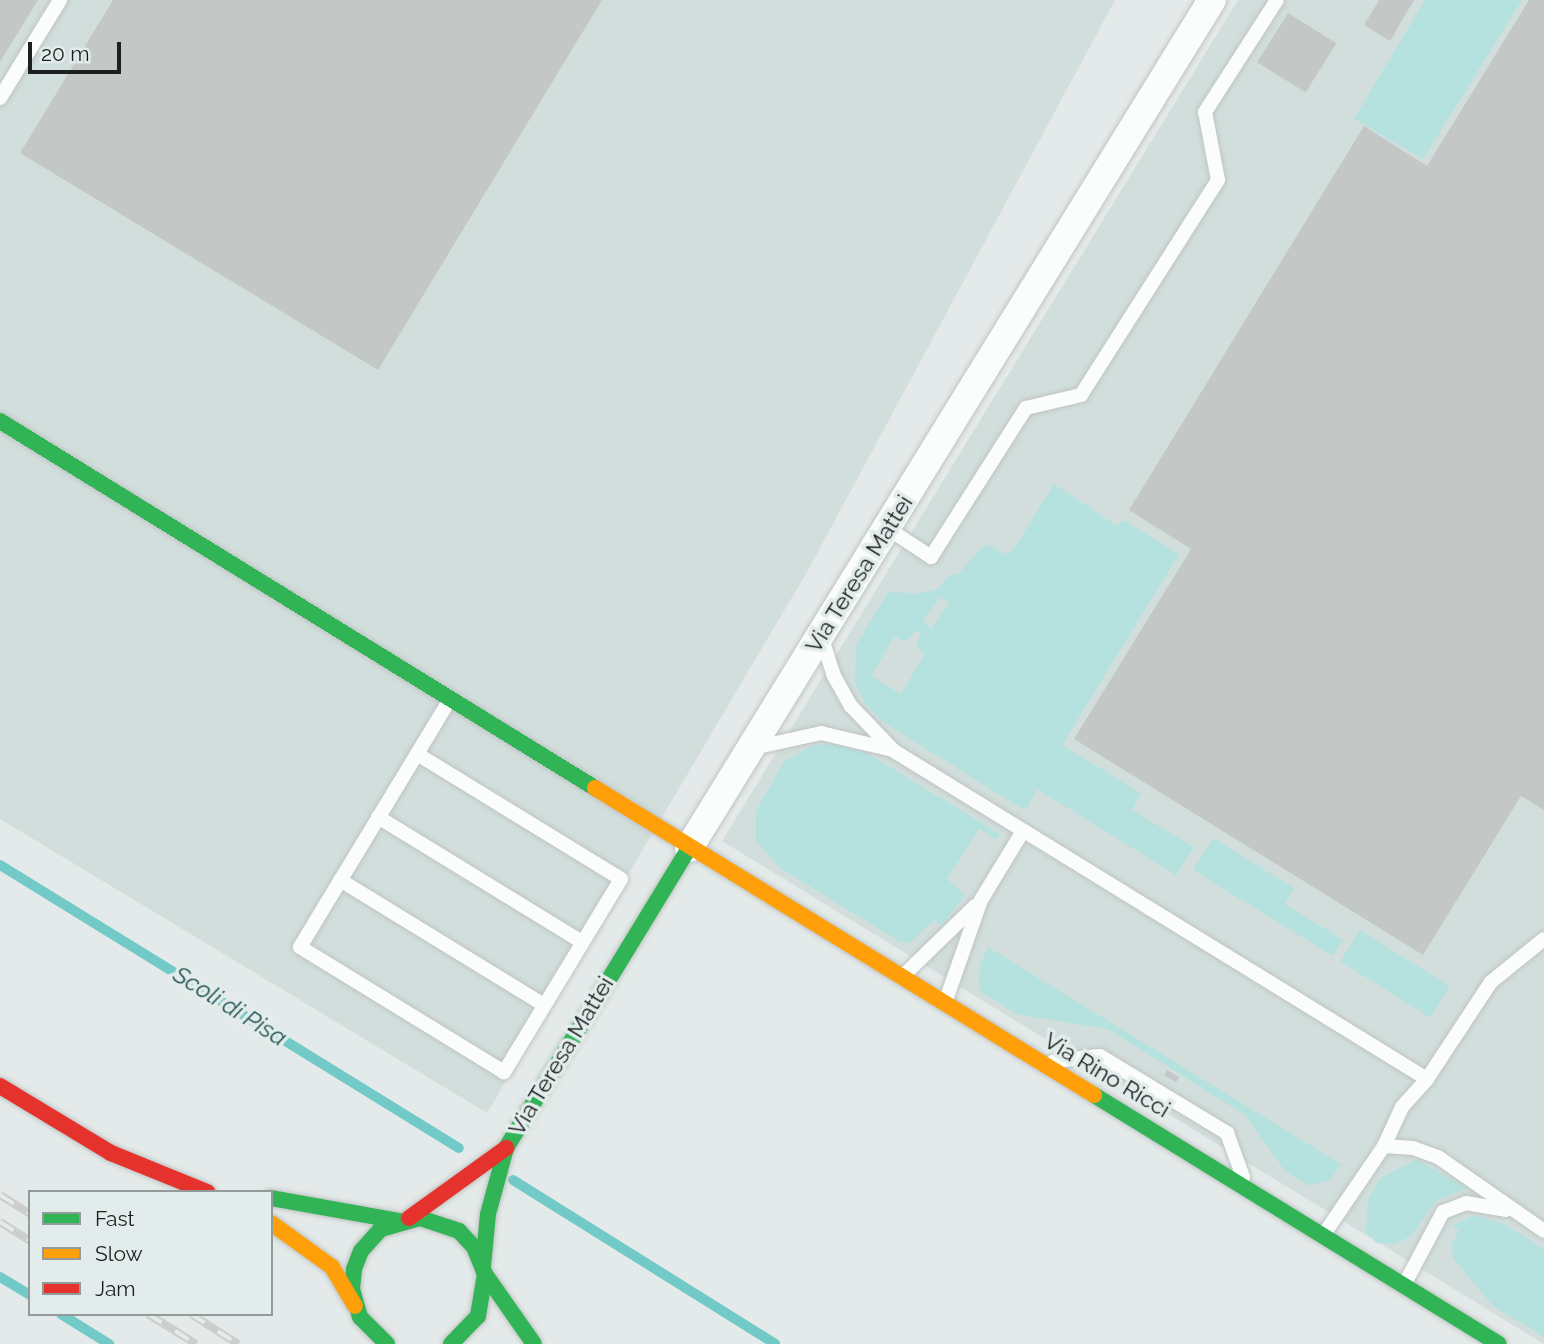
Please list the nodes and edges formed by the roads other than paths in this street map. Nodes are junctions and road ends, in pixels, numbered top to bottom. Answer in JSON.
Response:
{"nodes":[{"id":1,"x":60,"y":0,"type":"edge"},
{"id":2,"x":1212,"y":0,"type":"edge"},
{"id":3,"x":1277,"y":0,"type":"edge"},
{"id":4,"x":0,"y":98,"type":"edge"},
{"id":5,"x":0,"y":421,"type":"edge"},
{"id":6,"x":887,"y":528,"type":"junction"},
{"id":7,"x":821,"y":636,"type":"junction"},
{"id":8,"x":450,"y":700,"type":"junction"},
{"id":9,"x":752,"y":749,"type":"junction"},
{"id":10,"x":894,"y":751,"type":"junction"},
{"id":11,"x":417,"y":754,"type":"junction"},
{"id":12,"x":378,"y":817,"type":"junction"},
{"id":13,"x":1023,"y":831,"type":"junction"},
{"id":14,"x":689,"y":848,"type":"junction"},
{"id":15,"x":340,"y":880,"type":"junction"},
{"id":16,"x":981,"y":900,"type":"junction"},
{"id":17,"x":1544,"y":939,"type":"edge"},
{"id":18,"x":582,"y":942,"type":"junction"},
{"id":19,"x":904,"y":975,"type":"junction"},
{"id":20,"x":945,"y":1003,"type":"junction"},
{"id":21,"x":544,"y":1005,"type":"junction"},
{"id":22,"x":1042,"y":1062,"type":"junction"},
{"id":23,"x":1427,"y":1079,"type":"junction"},
{"id":24,"x":0,"y":1086,"type":"edge"},
{"id":25,"x":1384,"y":1146,"type":"junction"},
{"id":26,"x":506,"y":1148,"type":"junction"},
{"id":27,"x":199,"y":1188,"type":"edge"},
{"id":28,"x":1248,"y":1188,"type":"junction"},
{"id":29,"x":224,"y":1190,"type":"dead end"},
{"id":30,"x":273,"y":1198,"type":"edge"},
{"id":31,"x":1514,"y":1212,"type":"junction"},
{"id":32,"x":404,"y":1220,"type":"junction"},
{"id":33,"x":273,"y":1224,"type":"edge"},
{"id":34,"x":1544,"y":1231,"type":"edge"},
{"id":35,"x":1323,"y":1235,"type":"junction"},
{"id":36,"x":484,"y":1270,"type":"junction"},
{"id":37,"x":1404,"y":1286,"type":"junction"},
{"id":38,"x":356,"y":1309,"type":"junction"},
{"id":39,"x":387,"y":1344,"type":"edge"},
{"id":40,"x":451,"y":1344,"type":"edge"},
{"id":41,"x":534,"y":1344,"type":"edge"},
{"id":42,"x":1499,"y":1344,"type":"edge"}],
"edges":[{"from":1,"to":4,"type":"lane"},
{"from":2,"to":6,"type":"street","name":"Via Teresa Mattei"},
{"from":3,"to":6,"type":"lane"},
{"from":5,"to":8,"type":"street","name":"Via Rino Ricci"},
{"from":6,"to":7,"type":"street","name":"Via Teresa Mattei"},
{"from":7,"to":9,"type":"street","name":"Via Teresa Mattei"},
{"from":7,"to":10,"type":"lane"},
{"from":8,"to":11,"type":"lane"},
{"from":8,"to":14,"type":"street","name":"Via Rino Ricci"},
{"from":9,"to":10,"type":"lane"},
{"from":9,"to":14,"type":"street","name":"Via Teresa Mattei"},
{"from":10,"to":13,"type":"lane"},
{"from":11,"to":12,"type":"lane"},
{"from":11,"to":18,"type":"lane"},
{"from":12,"to":15,"type":"lane"},
{"from":12,"to":18,"type":"lane"},
{"from":13,"to":16,"type":"lane"},
{"from":13,"to":23,"type":"lane"},
{"from":14,"to":19,"type":"street","name":"Via Rino Ricci"},
{"from":14,"to":26,"type":"street","name":"Via Teresa Mattei"},
{"from":15,"to":21,"type":"lane"},
{"from":15,"to":21,"type":"lane"},
{"from":16,"to":19,"type":"lane"},
{"from":16,"to":20,"type":"lane"},
{"from":17,"to":23,"type":"lane"},
{"from":18,"to":21,"type":"lane"},
{"from":19,"to":20,"type":"street","name":"Via Rino Ricci"},
{"from":20,"to":22,"type":"street","name":"Via Rino Ricci"},
{"from":22,"to":28,"type":"street","name":"Via Rino Ricci"},
{"from":22,"to":28,"type":"lane"},
{"from":23,"to":25,"type":"lane"},
{"from":24,"to":27,"type":"street"},
{"from":25,"to":31,"type":"lane"},
{"from":25,"to":35,"type":"lane"},
{"from":26,"to":32,"type":"street"},
{"from":26,"to":36,"type":"street"},
{"from":27,"to":29,"type":"street"},
{"from":28,"to":35,"type":"street","name":"Via Rino Ricci"},
{"from":30,"to":32,"type":"street"},
{"from":31,"to":34,"type":"lane"},
{"from":31,"to":37,"type":"lane"},
{"from":32,"to":36,"type":"street"},
{"from":32,"to":38,"type":"street"},
{"from":33,"to":38,"type":"street"},
{"from":35,"to":37,"type":"street","name":"Via Rino Ricci"},
{"from":36,"to":40,"type":"street"},
{"from":36,"to":41,"type":"street"},
{"from":37,"to":42,"type":"street","name":"Via Rino Ricci"},
{"from":38,"to":39,"type":"street"}]}
